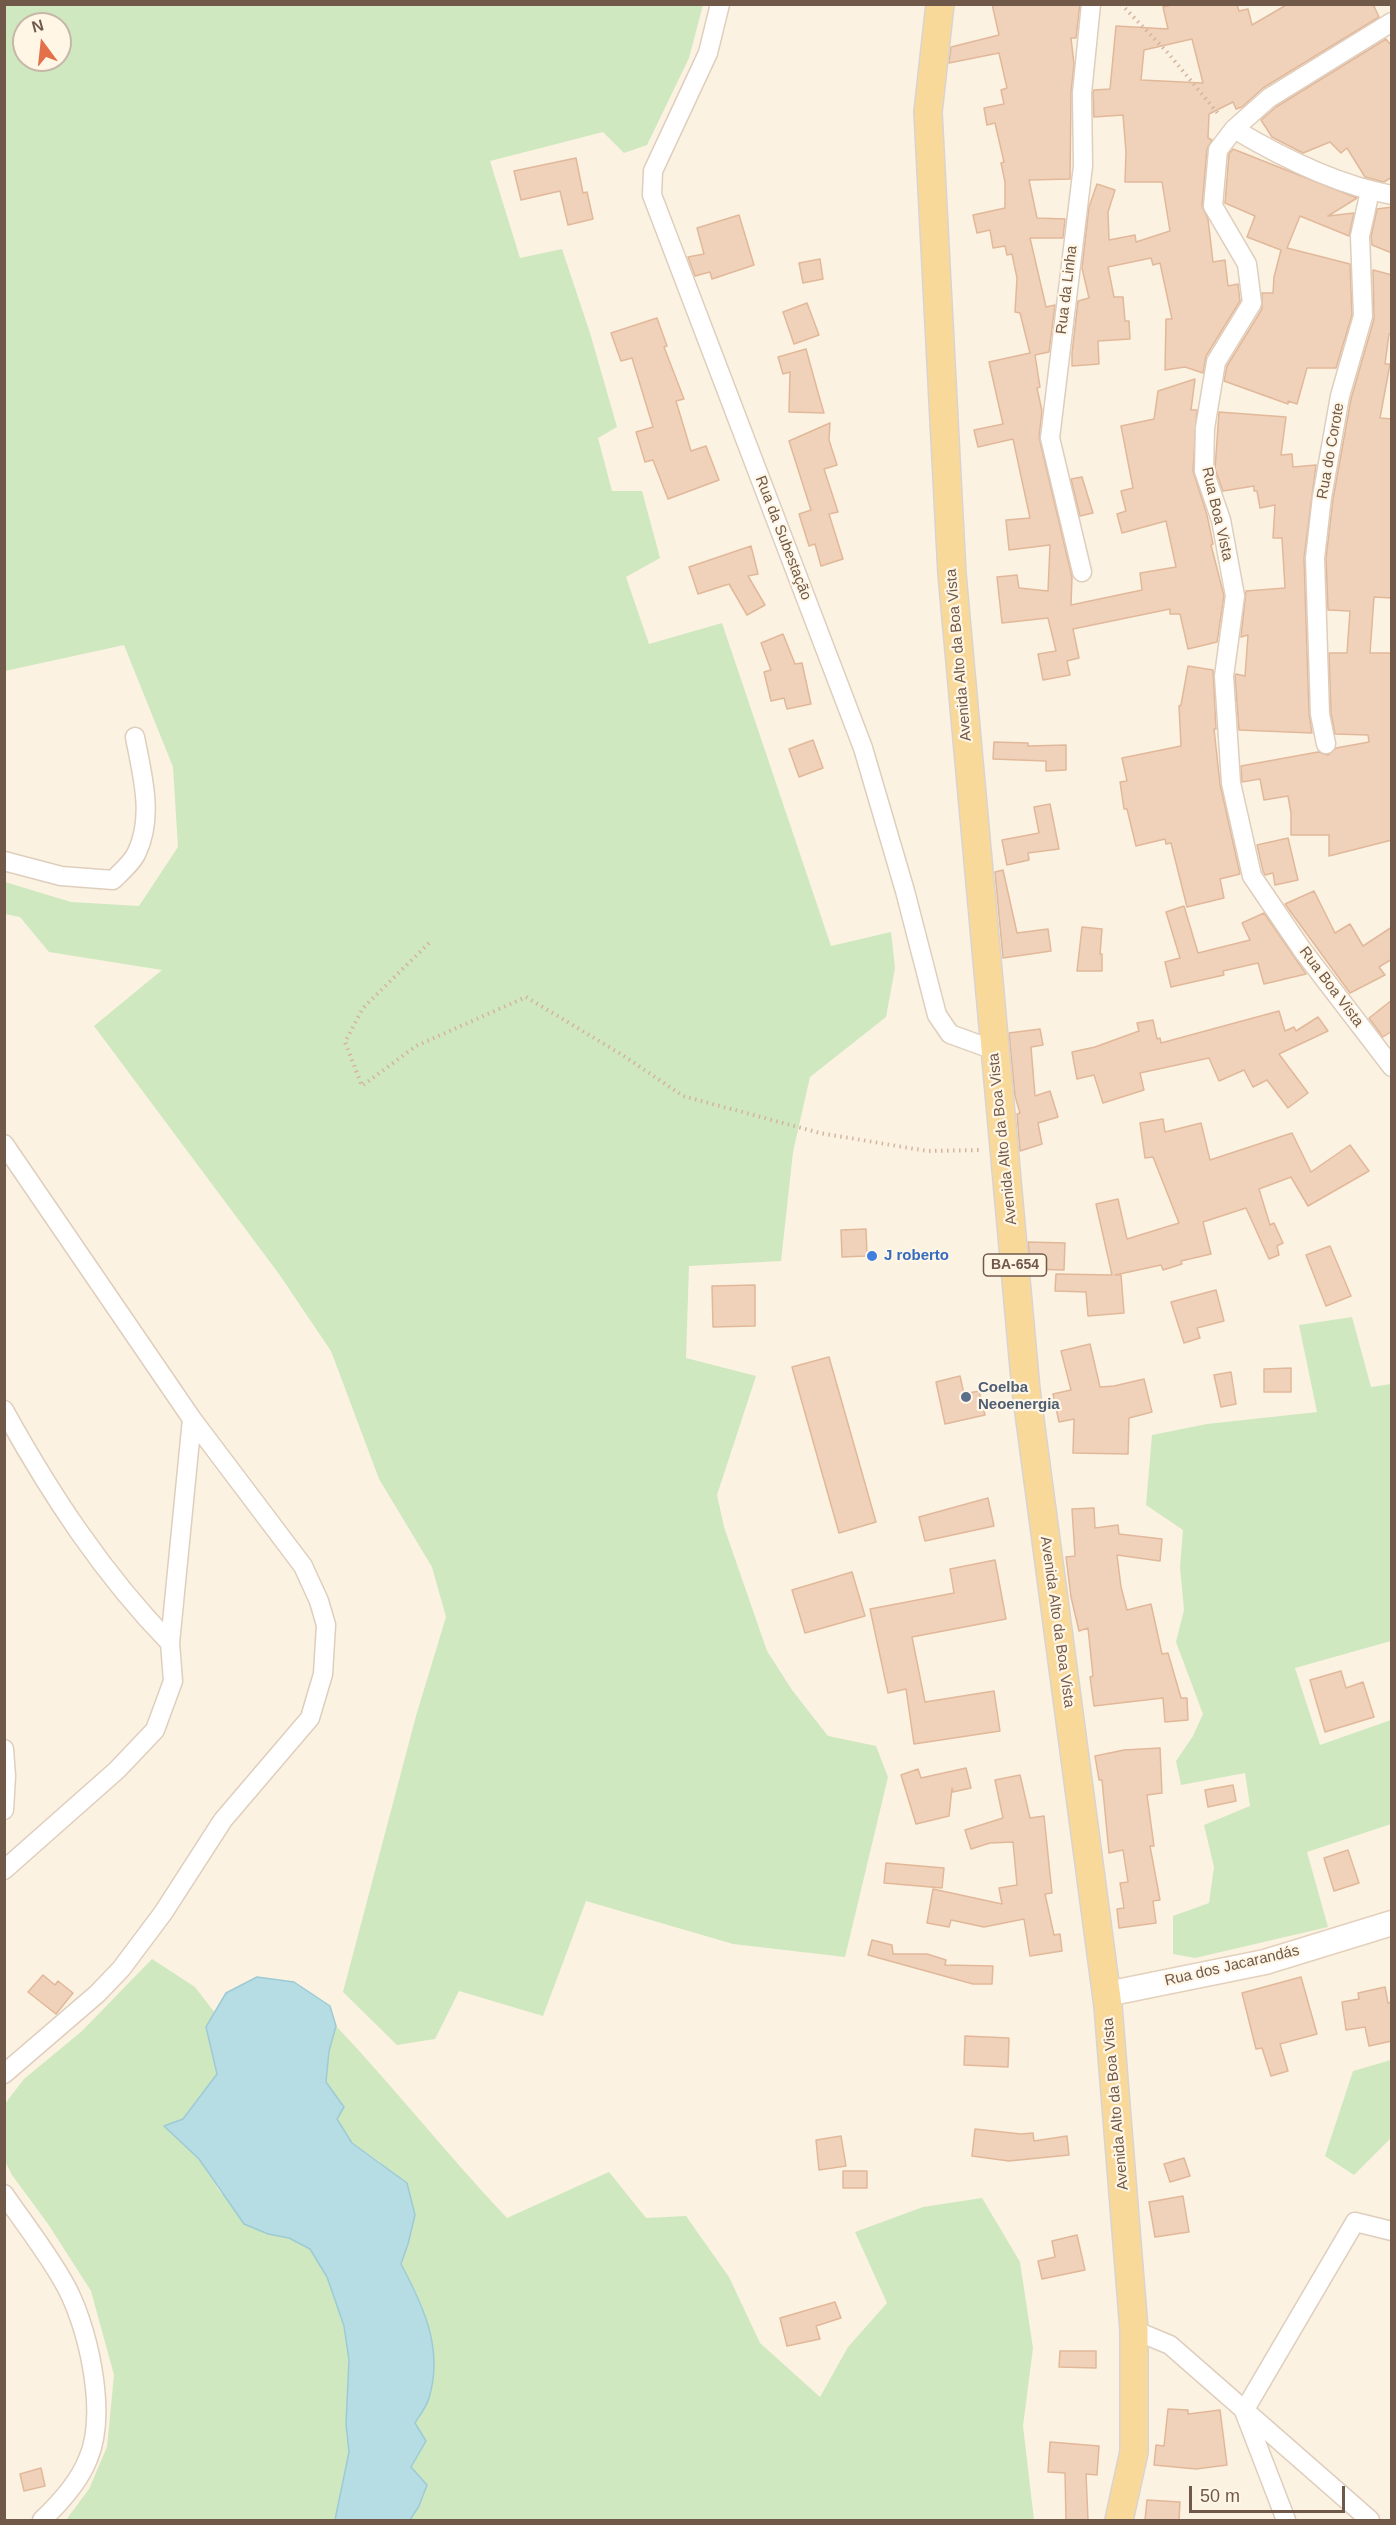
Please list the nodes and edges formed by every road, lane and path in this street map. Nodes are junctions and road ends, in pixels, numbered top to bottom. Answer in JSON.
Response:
{"nodes":[{"id":1,"x":720,"y":4,"type":"edge"},
{"id":2,"x":940,"y":4,"type":"edge"},
{"id":3,"x":1091,"y":4,"type":"edge"},
{"id":4,"x":1121,"y":4,"type":"edge"},
{"id":5,"x":1392,"y":22,"type":"edge"},
{"id":6,"x":1234,"y":129,"type":"junction"},
{"id":7,"x":1370,"y":191,"type":"junction"},
{"id":8,"x":1392,"y":195,"type":"edge"},
{"id":9,"x":1082,"y":572,"type":"dead end"},
{"id":10,"x":135,"y":737,"type":"dead end"},
{"id":11,"x":1326,"y":744,"type":"dead end"},
{"id":12,"x":4,"y":861,"type":"edge"},
{"id":13,"x":429,"y":943,"type":"dead end"},
{"id":14,"x":994,"y":1050,"type":"junction"},
{"id":15,"x":1392,"y":1067,"type":"edge"},
{"id":16,"x":4,"y":1144,"type":"edge"},
{"id":17,"x":1005,"y":1149,"type":"junction"},
{"id":18,"x":4,"y":1410,"type":"edge"},
{"id":19,"x":192,"y":1419,"type":"junction"},
{"id":20,"x":170,"y":1643,"type":"junction"},
{"id":21,"x":4,"y":1749,"type":"edge"},
{"id":22,"x":4,"y":1810,"type":"edge"},
{"id":23,"x":4,"y":1870,"type":"edge"},
{"id":24,"x":1392,"y":1923,"type":"edge"},
{"id":25,"x":1107,"y":1994,"type":"junction"},
{"id":26,"x":4,"y":2074,"type":"edge"},
{"id":27,"x":4,"y":2194,"type":"edge"},
{"id":28,"x":1392,"y":2231,"type":"edge"},
{"id":29,"x":1134,"y":2330,"type":"junction"},
{"id":30,"x":1244,"y":2411,"type":"junction"},
{"id":31,"x":42,"y":2520,"type":"edge"},
{"id":32,"x":1119,"y":2520,"type":"edge"},
{"id":33,"x":1286,"y":2520,"type":"edge"},
{"id":34,"x":1370,"y":2520,"type":"edge"}],
"edges":[{"from":1,"to":14,"type":"street","name":"Rua da Subestação"},
{"from":2,"to":14,"type":"main road","name":"Avenida Alto da Boa Vista","number":"BA-654"},
{"from":3,"to":9,"type":"street","name":"Rua da Linha"},
{"from":4,"to":6,"type":"path"},
{"from":5,"to":6,"type":"street","name":"Rua Boa Vista"},
{"from":6,"to":7,"type":"street"},
{"from":6,"to":15,"type":"street","name":"Rua Boa Vista"},
{"from":7,"to":8,"type":"street"},
{"from":7,"to":11,"type":"street","name":"Rua do Corote"},
{"from":10,"to":12,"type":"street"},
{"from":13,"to":17,"type":"path"},
{"from":14,"to":17,"type":"main road","name":"Avenida Alto da Boa Vista","number":"BA-654"},
{"from":16,"to":19,"type":"street"},
{"from":17,"to":25,"type":"main road","name":"Avenida Alto da Boa Vista","number":"BA-654"},
{"from":18,"to":20,"type":"street"},
{"from":19,"to":20,"type":"street"},
{"from":19,"to":26,"type":"street"},
{"from":20,"to":23,"type":"street"},
{"from":21,"to":22,"type":"street"},
{"from":24,"to":25,"type":"street","name":"Rua dos Jacarandás"},
{"from":25,"to":29,"type":"main road","name":"Avenida Alto da Boa Vista","number":"BA-654"},
{"from":27,"to":31,"type":"street"},
{"from":28,"to":30,"type":"street"},
{"from":29,"to":30,"type":"street"},
{"from":29,"to":32,"type":"main road","name":"Avenida Alto da Boa Vista","number":"BA-654"},
{"from":30,"to":33,"type":"street"},
{"from":30,"to":34,"type":"street"}]}
